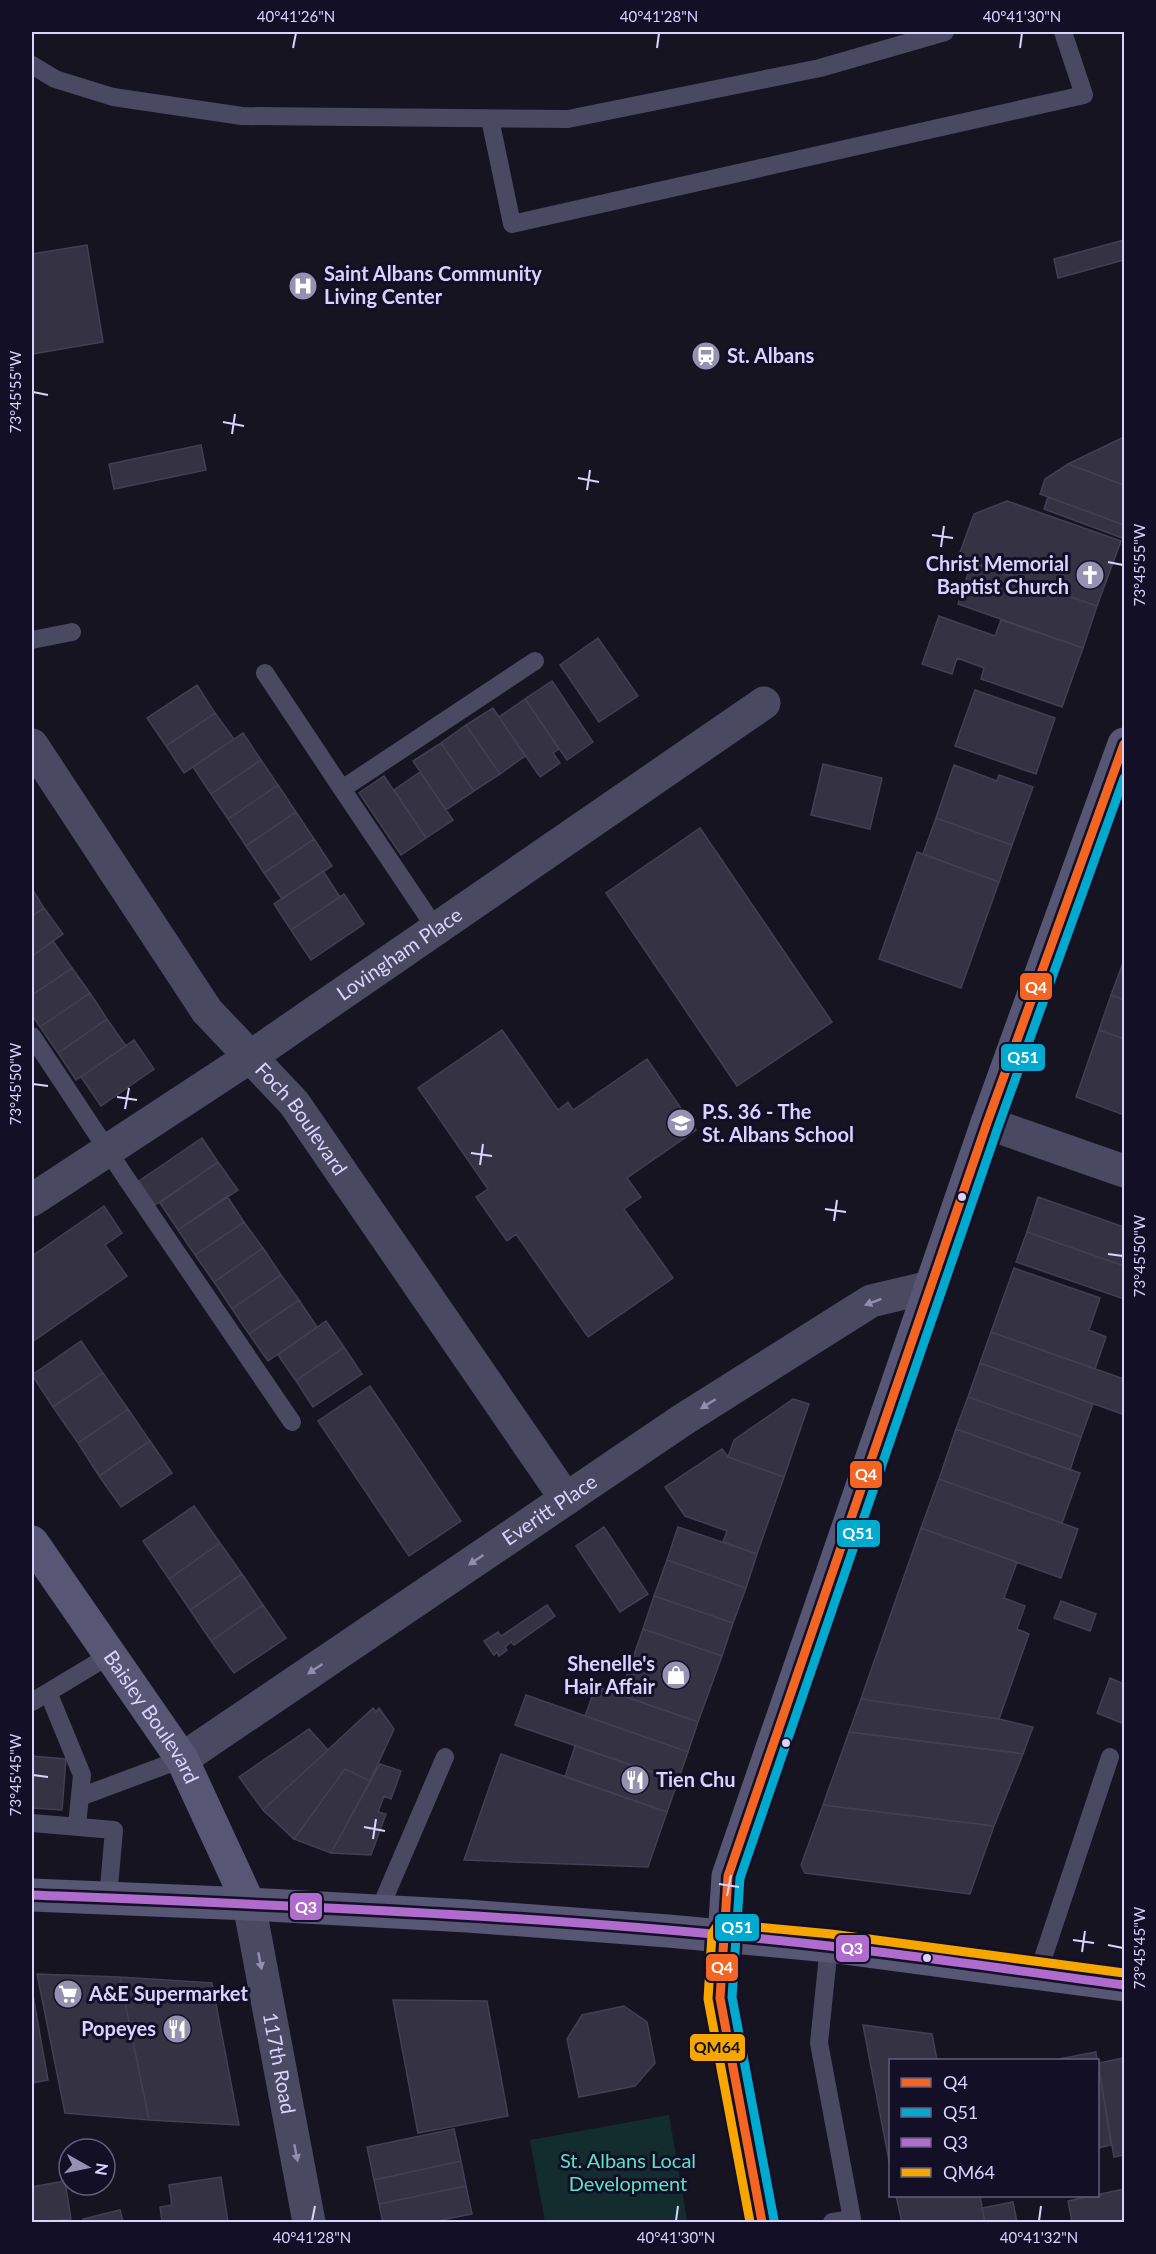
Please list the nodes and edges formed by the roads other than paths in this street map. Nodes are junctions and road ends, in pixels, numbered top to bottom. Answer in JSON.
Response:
{"nodes":[{"id":1,"x":945,"y":32,"type":"edge"},
{"id":2,"x":1063,"y":32,"type":"edge"},
{"id":3,"x":32,"y":65,"type":"edge"},
{"id":4,"x":490,"y":118,"type":"junction"},
{"id":5,"x":72,"y":632,"type":"dead end"},
{"id":6,"x":32,"y":640,"type":"edge"},
{"id":7,"x":535,"y":661,"type":"dead end"},
{"id":8,"x":265,"y":673,"type":"dead end"},
{"id":9,"x":764,"y":703,"type":"dead end"},
{"id":10,"x":1125,"y":744,"type":"edge"},
{"id":11,"x":32,"y":745,"type":"edge"},
{"id":12,"x":342,"y":789,"type":"junction"},
{"id":13,"x":436,"y":929,"type":"junction"},
{"id":14,"x":32,"y":1035,"type":"edge"},
{"id":15,"x":250,"y":1057,"type":"junction"},
{"id":16,"x":987,"y":1123,"type":"junction"},
{"id":17,"x":108,"y":1150,"type":"junction"},
{"id":18,"x":1125,"y":1171,"type":"edge"},
{"id":19,"x":32,"y":1200,"type":"edge"},
{"id":20,"x":930,"y":1287,"type":"junction"},
{"id":21,"x":292,"y":1422,"type":"dead end"},
{"id":22,"x":566,"y":1499,"type":"junction"},
{"id":23,"x":32,"y":1542,"type":"edge"},
{"id":24,"x":110,"y":1655,"type":"junction"},
{"id":25,"x":48,"y":1692,"type":"junction"},
{"id":26,"x":32,"y":1702,"type":"edge"},
{"id":27,"x":445,"y":1757,"type":"dead end"},
{"id":28,"x":1110,"y":1757,"type":"dead end"},
{"id":29,"x":182,"y":1759,"type":"junction"},
{"id":30,"x":80,"y":1797,"type":"junction"},
{"id":31,"x":32,"y":1823,"type":"edge"},
{"id":32,"x":77,"y":1826,"type":"junction"},
{"id":33,"x":32,"y":1895,"type":"edge"},
{"id":34,"x":108,"y":1898,"type":"junction"},
{"id":35,"x":249,"y":1904,"type":"junction"},
{"id":36,"x":378,"y":1913,"type":"junction"},
{"id":37,"x":724,"y":1936,"type":"junction"},
{"id":38,"x":829,"y":1946,"type":"junction"},
{"id":39,"x":1038,"y":1973,"type":"junction"},
{"id":40,"x":1125,"y":1985,"type":"edge"},
{"id":41,"x":309,"y":2223,"type":"edge"},
{"id":42,"x":762,"y":2223,"type":"edge"},
{"id":43,"x":832,"y":2223,"type":"edge"}],
"edges":[{"from":1,"to":4,"type":"lane"},
{"from":2,"to":4,"type":"lane"},
{"from":3,"to":4,"type":"lane"},
{"from":5,"to":6,"type":"lane"},
{"from":7,"to":12,"type":"lane"},
{"from":8,"to":12,"type":"lane"},
{"from":9,"to":13,"type":"street","name":"Lovingham Place"},
{"from":10,"to":16,"type":"main road"},
{"from":11,"to":15,"type":"street","name":"Foch Boulevard"},
{"from":12,"to":13,"type":"lane"},
{"from":13,"to":15,"type":"street","name":"Lovingham Place"},
{"from":14,"to":17,"type":"lane"},
{"from":15,"to":17,"type":"street","name":"Lovingham Place"},
{"from":15,"to":22,"type":"street","name":"Foch Boulevard"},
{"from":16,"to":18,"type":"street"},
{"from":16,"to":20,"type":"main road"},
{"from":17,"to":19,"type":"street","name":"Lovingham Place"},
{"from":17,"to":21,"type":"lane"},
{"from":20,"to":22,"type":"street","name":"Everitt Place","one_way":true},
{"from":20,"to":37,"type":"main road"},
{"from":22,"to":29,"type":"street","name":"Everitt Place","one_way":true},
{"from":23,"to":24,"type":"main road","name":"Baisley Boulevard"},
{"from":24,"to":25,"type":"lane"},
{"from":24,"to":29,"type":"main road","name":"Baisley Boulevard"},
{"from":25,"to":26,"type":"lane"},
{"from":25,"to":30,"type":"lane"},
{"from":27,"to":36,"type":"lane"},
{"from":28,"to":39,"type":"lane"},
{"from":29,"to":30,"type":"lane"},
{"from":29,"to":35,"type":"main road","name":"Baisley Boulevard"},
{"from":30,"to":32,"type":"lane"},
{"from":31,"to":32,"type":"lane"},
{"from":32,"to":34,"type":"lane"},
{"from":33,"to":34,"type":"main road"},
{"from":34,"to":35,"type":"main road"},
{"from":35,"to":36,"type":"main road"},
{"from":35,"to":41,"type":"street","name":"117th Road","one_way":true},
{"from":36,"to":37,"type":"main road"},
{"from":37,"to":38,"type":"main road"},
{"from":37,"to":42,"type":"main road"},
{"from":38,"to":39,"type":"main road"},
{"from":38,"to":43,"type":"lane"},
{"from":39,"to":40,"type":"main road"}]}
